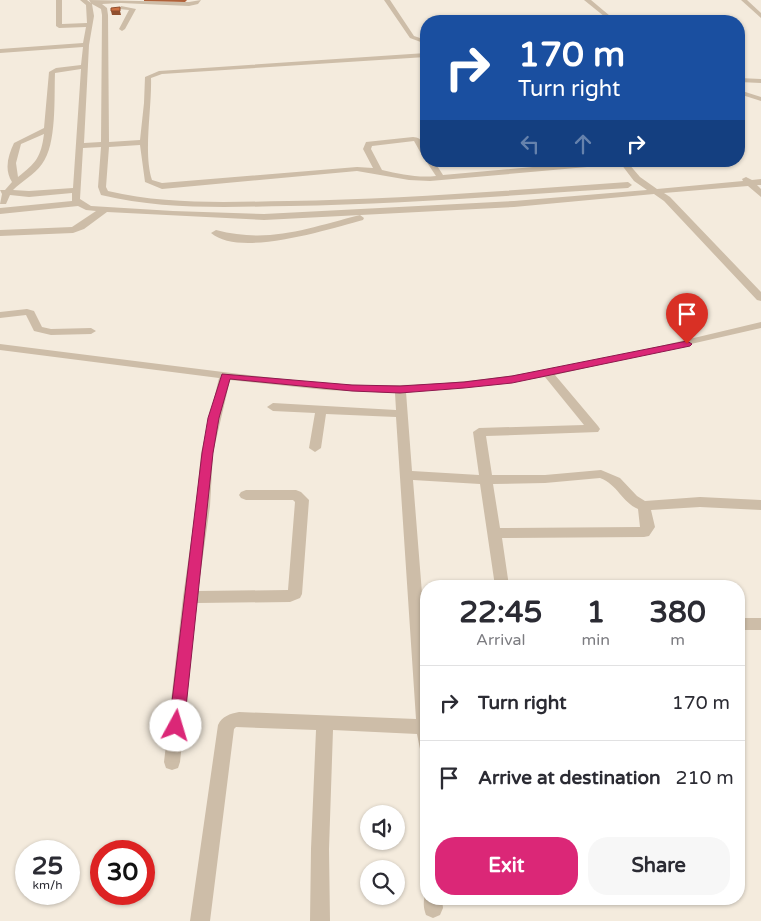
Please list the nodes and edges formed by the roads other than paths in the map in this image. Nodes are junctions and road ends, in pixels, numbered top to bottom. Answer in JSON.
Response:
{"nodes":[{"id":1,"x":59,"y":0,"type":"edge"},
{"id":2,"x":198,"y":0,"type":"edge"},
{"id":3,"x":387,"y":0,"type":"edge"},
{"id":4,"x":587,"y":0,"type":"edge"},
{"id":5,"x":744,"y":0,"type":"edge"},
{"id":6,"x":122,"y":1,"type":"edge"},
{"id":7,"x":93,"y":4,"type":"edge"},
{"id":8,"x":606,"y":15,"type":"edge"},
{"id":9,"x":761,"y":16,"type":"edge"},
{"id":10,"x":88,"y":25,"type":"junction"},
{"id":11,"x":122,"y":29,"type":"dead end"},
{"id":12,"x":420,"y":40,"type":"edge"},
{"id":13,"x":86,"y":45,"type":"junction"},
{"id":14,"x":0,"y":51,"type":"edge"},
{"id":15,"x":420,"y":54,"type":"edge"},
{"id":16,"x":105,"y":60,"type":"junction"},
{"id":17,"x":85,"y":64,"type":"junction"},
{"id":18,"x":745,"y":80,"type":"edge"},
{"id":19,"x":761,"y":81,"type":"edge"},
{"id":20,"x":745,"y":84,"type":"edge"},
{"id":21,"x":761,"y":85,"type":"edge"},
{"id":22,"x":745,"y":94,"type":"edge"},
{"id":23,"x":761,"y":99,"type":"edge"},
{"id":24,"x":46,"y":130,"type":"junction"},
{"id":25,"x":144,"y":142,"type":"junction"},
{"id":26,"x":105,"y":144,"type":"junction"},
{"id":27,"x":79,"y":146,"type":"junction"},
{"id":28,"x":420,"y":146,"type":"edge"},
{"id":29,"x":434,"y":167,"type":"edge"},
{"id":30,"x":566,"y":167,"type":"edge"},
{"id":31,"x":628,"y":167,"type":"edge"},
{"id":32,"x":379,"y":172,"type":"junction"},
{"id":33,"x":761,"y":174,"type":"edge"},
{"id":34,"x":742,"y":176,"type":"junction"},
{"id":35,"x":441,"y":178,"type":"junction"},
{"id":36,"x":17,"y":182,"type":"junction"},
{"id":37,"x":761,"y":182,"type":"edge"},
{"id":38,"x":751,"y":183,"type":"junction"},
{"id":39,"x":643,"y":184,"type":"junction"},
{"id":40,"x":76,"y":190,"type":"junction"},
{"id":41,"x":656,"y":191,"type":"junction"},
{"id":42,"x":3,"y":192,"type":"edge"},
{"id":43,"x":29,"y":194,"type":"junction"},
{"id":44,"x":761,"y":194,"type":"edge"},
{"id":45,"x":79,"y":203,"type":"junction"},
{"id":46,"x":378,"y":203,"type":"junction"},
{"id":47,"x":1,"y":205,"type":"edge"},
{"id":48,"x":105,"y":209,"type":"junction"},
{"id":49,"x":384,"y":212,"type":"junction"},
{"id":50,"x":216,"y":232,"type":"dead end"},
{"id":51,"x":0,"y":233,"type":"edge"},
{"id":52,"x":761,"y":298,"type":"edge"},
{"id":53,"x":0,"y":315,"type":"edge"},
{"id":54,"x":761,"y":325,"type":"edge"},
{"id":55,"x":91,"y":331,"type":"dead end"},
{"id":56,"x":0,"y":347,"type":"edge"},
{"id":57,"x":548,"y":372,"type":"junction"},
{"id":58,"x":226,"y":376,"type":"junction"},
{"id":59,"x":400,"y":389,"type":"junction"},
{"id":60,"x":273,"y":407,"type":"dead end"},
{"id":61,"x":321,"y":410,"type":"junction"},
{"id":62,"x":402,"y":414,"type":"junction"},
{"id":63,"x":315,"y":448,"type":"dead end"},
{"id":64,"x":406,"y":475,"type":"junction"},
{"id":65,"x":487,"y":480,"type":"junction"},
{"id":66,"x":246,"y":495,"type":"dead end"},
{"id":67,"x":761,"y":505,"type":"edge"},
{"id":68,"x":644,"y":506,"type":"junction"},
{"id":69,"x":495,"y":533,"type":"junction"},
{"id":70,"x":501,"y":580,"type":"edge"},
{"id":71,"x":190,"y":597,"type":"junction"},
{"id":72,"x":420,"y":618,"type":"edge"},
{"id":73,"x":745,"y":624,"type":"edge"},
{"id":74,"x":761,"y":624,"type":"edge"},
{"id":75,"x":325,"y":722,"type":"junction"},
{"id":76,"x":420,"y":732,"type":"edge"},
{"id":77,"x":172,"y":762,"type":"dead end"},
{"id":78,"x":200,"y":921,"type":"edge"},
{"id":79,"x":320,"y":921,"type":"edge"}],
"edges":[{"from":1,"to":10,"type":"street"},
{"from":2,"to":6,"type":"street"},
{"from":3,"to":12,"type":"street"},
{"from":4,"to":8,"type":"street"},
{"from":5,"to":9,"type":"street"},
{"from":6,"to":7,"type":"street"},
{"from":7,"to":10,"type":"street"},
{"from":7,"to":11,"type":"street"},
{"from":7,"to":16,"type":"street"},
{"from":10,"to":13,"type":"street"},
{"from":13,"to":14,"type":"street"},
{"from":13,"to":17,"type":"street"},
{"from":15,"to":25,"type":"street"},
{"from":16,"to":17,"type":"street"},
{"from":16,"to":26,"type":"street"},
{"from":17,"to":24,"type":"street"},
{"from":17,"to":27,"type":"street"},
{"from":18,"to":19,"type":"street"},
{"from":20,"to":21,"type":"street"},
{"from":22,"to":23,"type":"street"},
{"from":24,"to":36,"type":"street"},
{"from":24,"to":36,"type":"street"},
{"from":25,"to":26,"type":"street"},
{"from":25,"to":32,"type":"street"},
{"from":26,"to":27,"type":"street"},
{"from":26,"to":46,"type":"street"},
{"from":27,"to":40,"type":"street"},
{"from":28,"to":32,"type":"street"},
{"from":29,"to":35,"type":"street"},
{"from":30,"to":35,"type":"street"},
{"from":31,"to":39,"type":"street"},
{"from":32,"to":35,"type":"street"},
{"from":33,"to":34,"type":"street"},
{"from":34,"to":38,"type":"street"},
{"from":34,"to":39,"type":"street"},
{"from":36,"to":42,"type":"street"},
{"from":37,"to":38,"type":"street"},
{"from":38,"to":41,"type":"street"},
{"from":38,"to":44,"type":"street"},
{"from":39,"to":41,"type":"street"},
{"from":39,"to":46,"type":"street"},
{"from":40,"to":43,"type":"street"},
{"from":40,"to":45,"type":"street"},
{"from":41,"to":49,"type":"street"},
{"from":41,"to":52,"type":"street"},
{"from":42,"to":43,"type":"street"},
{"from":42,"to":47,"type":"street"},
{"from":43,"to":47,"type":"street"},
{"from":45,"to":47,"type":"street"},
{"from":45,"to":48,"type":"street"},
{"from":46,"to":49,"type":"street"},
{"from":48,"to":49,"type":"street"},
{"from":48,"to":51,"type":"street"},
{"from":49,"to":50,"type":"street"},
{"from":53,"to":55,"type":"street"},
{"from":54,"to":57,"type":"street"},
{"from":56,"to":58,"type":"street"},
{"from":57,"to":59,"type":"street"},
{"from":57,"to":65,"type":"street"},
{"from":58,"to":59,"type":"street"},
{"from":58,"to":71,"type":"street"},
{"from":59,"to":62,"type":"street"},
{"from":60,"to":61,"type":"street"},
{"from":61,"to":62,"type":"street"},
{"from":61,"to":63,"type":"street"},
{"from":62,"to":64,"type":"street"},
{"from":64,"to":65,"type":"street"},
{"from":64,"to":72,"type":"street"},
{"from":65,"to":68,"type":"street"},
{"from":65,"to":69,"type":"street"},
{"from":66,"to":71,"type":"street"},
{"from":67,"to":68,"type":"street"},
{"from":68,"to":69,"type":"street"},
{"from":69,"to":70,"type":"street"},
{"from":71,"to":77,"type":"street"},
{"from":73,"to":74,"type":"street"},
{"from":75,"to":76,"type":"street"},
{"from":75,"to":78,"type":"street"},
{"from":75,"to":79,"type":"street"}]}
